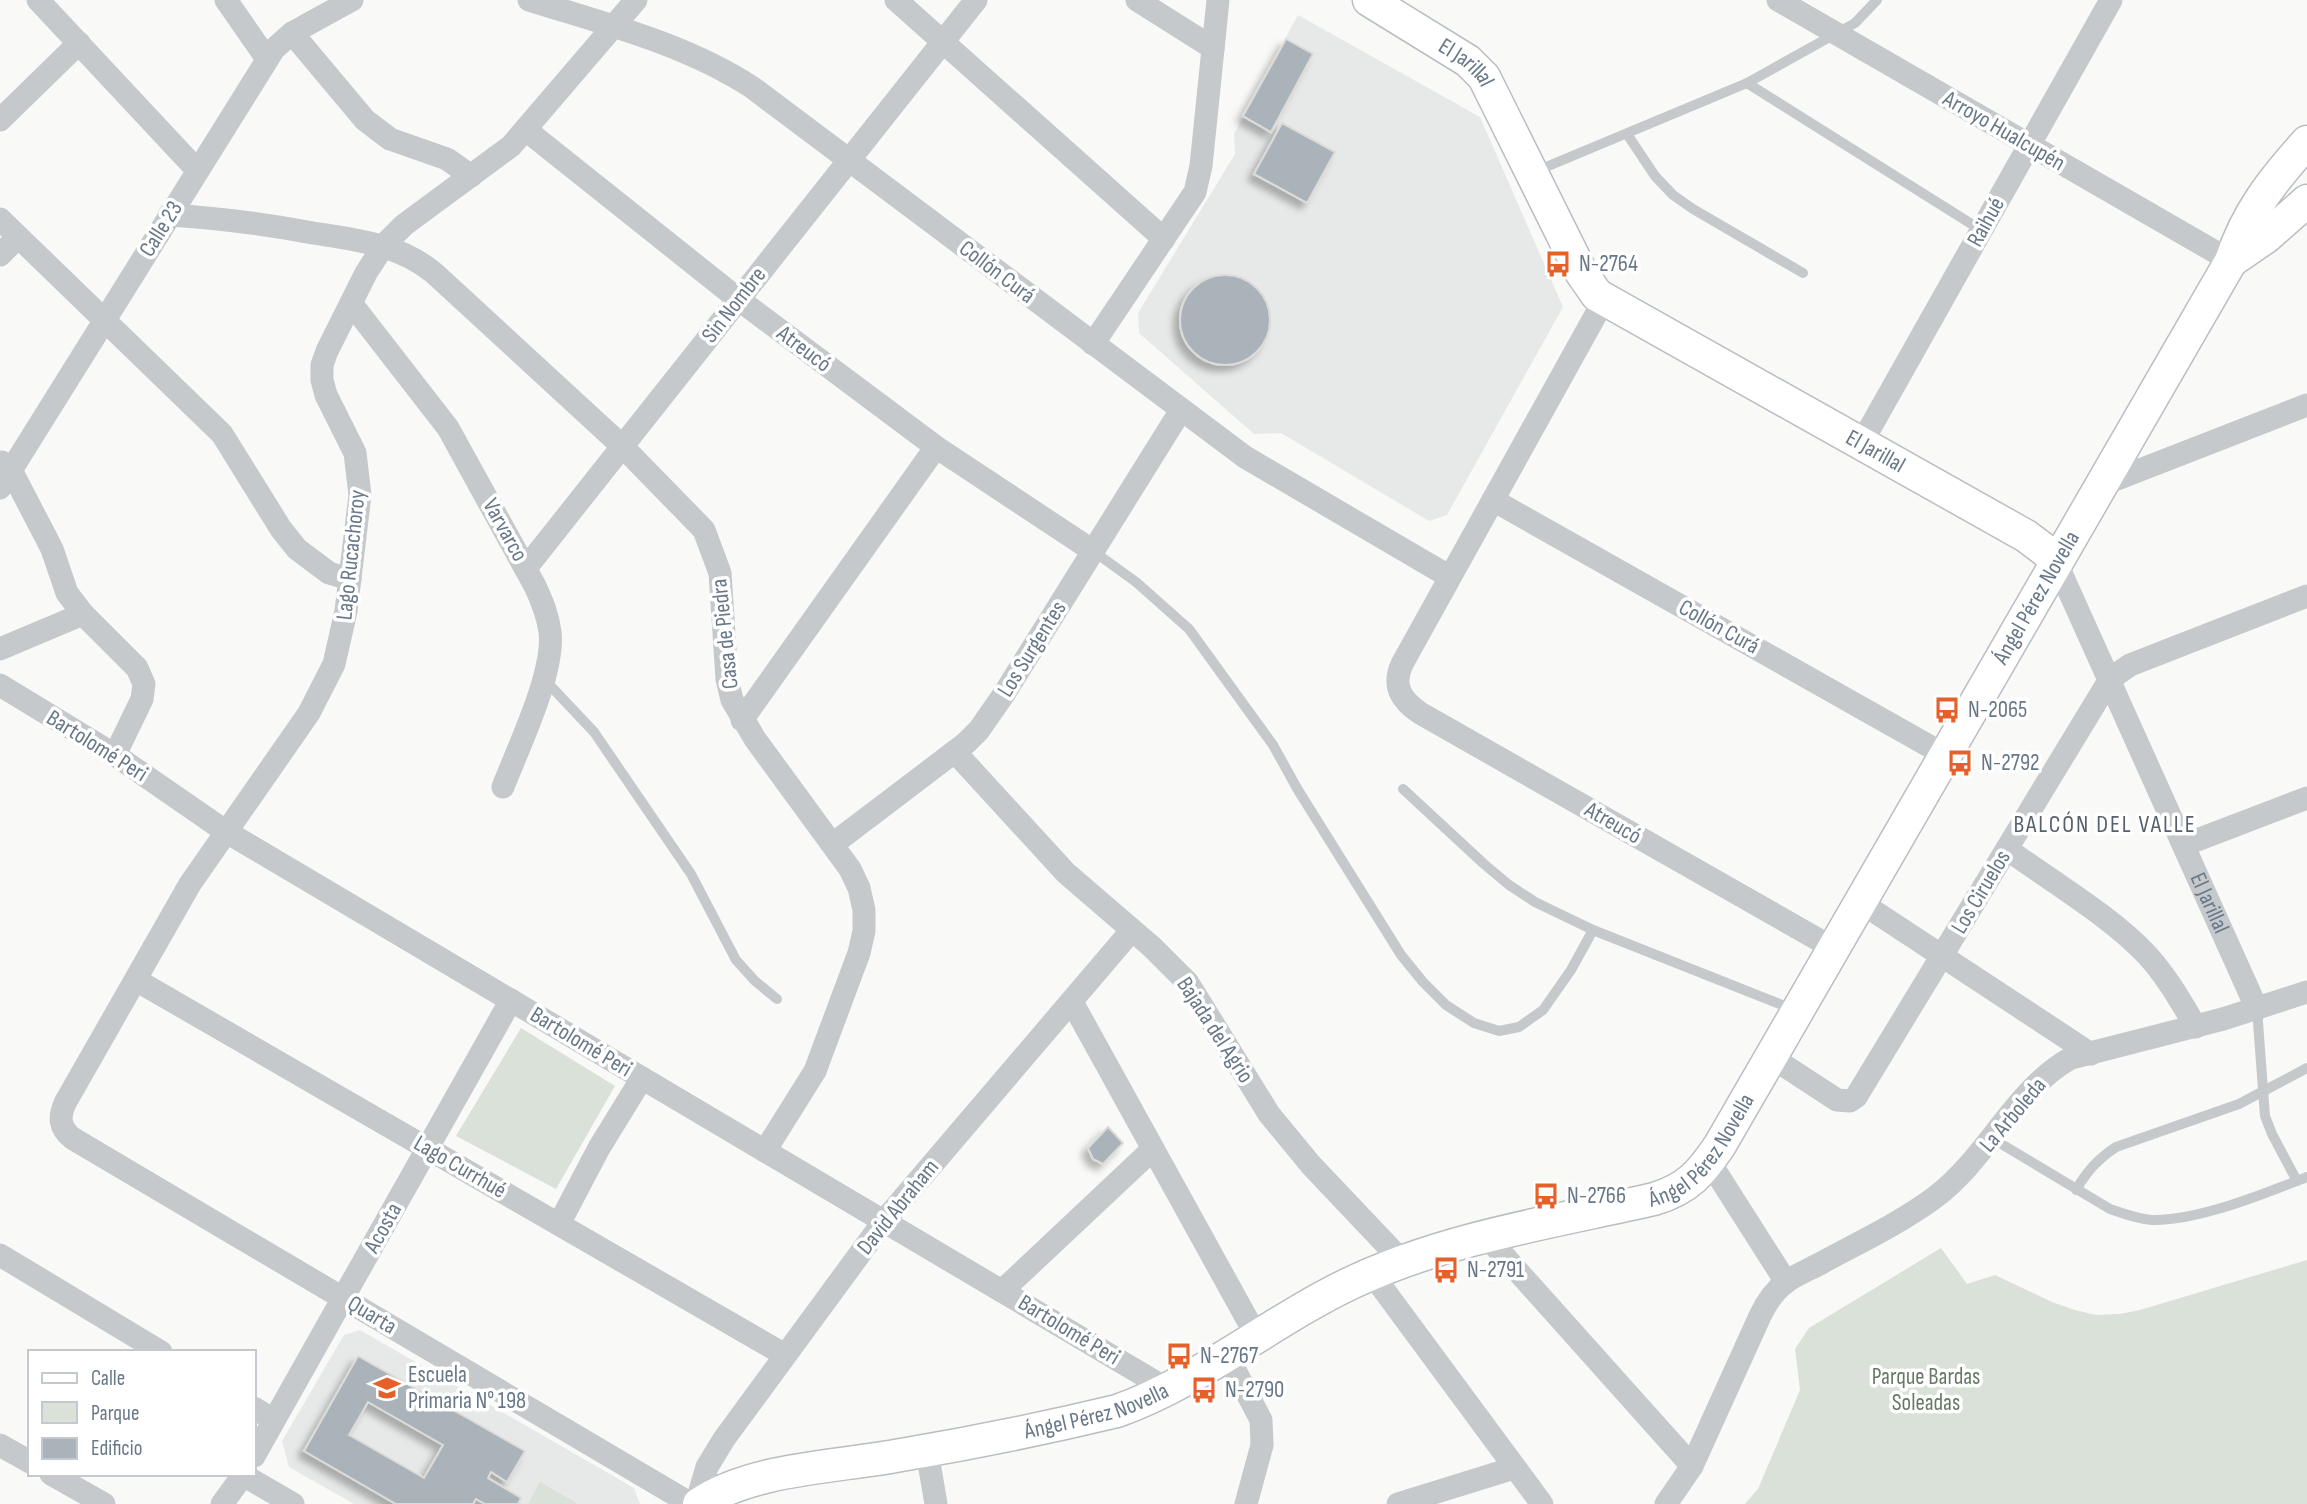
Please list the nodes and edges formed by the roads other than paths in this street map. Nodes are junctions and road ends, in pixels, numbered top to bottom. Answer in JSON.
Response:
{"nodes":[{"id":1,"x":38,"y":0,"type":"edge"},
{"id":2,"x":226,"y":0,"type":"edge"},
{"id":3,"x":352,"y":0,"type":"edge"},
{"id":4,"x":636,"y":0,"type":"edge"},
{"id":5,"x":896,"y":0,"type":"edge"},
{"id":6,"x":976,"y":0,"type":"edge"},
{"id":7,"x":1137,"y":0,"type":"edge"},
{"id":8,"x":1218,"y":0,"type":"edge"},
{"id":9,"x":1369,"y":0,"type":"edge"},
{"id":10,"x":1778,"y":0,"type":"edge"},
{"id":11,"x":1877,"y":0,"type":"edge"},
{"id":12,"x":2111,"y":0,"type":"edge"},
{"id":13,"x":541,"y":2,"type":"edge"},
{"id":14,"x":613,"y":27,"type":"junction"},
{"id":15,"x":292,"y":33,"type":"junction"},
{"id":16,"x":1836,"y":33,"type":"junction"},
{"id":17,"x":943,"y":42,"type":"junction"},
{"id":18,"x":79,"y":43,"type":"junction"},
{"id":19,"x":1213,"y":48,"type":"junction"},
{"id":20,"x":267,"y":58,"type":"junction"},
{"id":21,"x":1747,"y":82,"type":"junction"},
{"id":22,"x":0,"y":120,"type":"edge"},
{"id":23,"x":526,"y":130,"type":"junction"},
{"id":24,"x":1627,"y":134,"type":"junction"},
{"id":25,"x":2307,"y":142,"type":"edge"},
{"id":26,"x":2029,"y":145,"type":"junction"},
{"id":27,"x":849,"y":161,"type":"junction"},
{"id":28,"x":197,"y":170,"type":"junction"},
{"id":29,"x":1533,"y":173,"type":"junction"},
{"id":30,"x":471,"y":176,"type":"junction"},
{"id":31,"x":2307,"y":201,"type":"edge"},
{"id":32,"x":169,"y":215,"type":"junction"},
{"id":33,"x":0,"y":219,"type":"edge"},
{"id":34,"x":1981,"y":230,"type":"junction"},
{"id":35,"x":18,"y":237,"type":"junction"},
{"id":36,"x":1164,"y":239,"type":"junction"},
{"id":37,"x":384,"y":245,"type":"junction"},
{"id":38,"x":0,"y":255,"type":"edge"},
{"id":39,"x":2231,"y":261,"type":"junction"},
{"id":40,"x":1803,"y":273,"type":"dead end"},
{"id":41,"x":738,"y":299,"type":"junction"},
{"id":42,"x":1604,"y":300,"type":"junction"},
{"id":43,"x":351,"y":303,"type":"junction"},
{"id":44,"x":104,"y":321,"type":"junction"},
{"id":45,"x":1093,"y":344,"type":"junction"},
{"id":46,"x":2307,"y":404,"type":"edge"},
{"id":47,"x":1181,"y":410,"type":"junction"},
{"id":48,"x":1861,"y":444,"type":"junction"},
{"id":49,"x":622,"y":446,"type":"junction"},
{"id":50,"x":936,"y":447,"type":"junction"},
{"id":51,"x":4,"y":473,"type":"edge"},
{"id":52,"x":2099,"y":486,"type":"junction"},
{"id":53,"x":1493,"y":500,"type":"junction"},
{"id":54,"x":1093,"y":551,"type":"junction"},
{"id":55,"x":2056,"y":562,"type":"junction"},
{"id":56,"x":526,"y":568,"type":"junction"},
{"id":57,"x":1450,"y":578,"type":"junction"},
{"id":58,"x":350,"y":579,"type":"junction"},
{"id":59,"x":2307,"y":596,"type":"edge"},
{"id":60,"x":83,"y":614,"type":"junction"},
{"id":61,"x":0,"y":649,"type":"edge"},
{"id":62,"x":544,"y":679,"type":"junction"},
{"id":63,"x":2110,"y":679,"type":"junction"},
{"id":64,"x":0,"y":685,"type":"edge"},
{"id":65,"x":742,"y":720,"type":"junction"},
{"id":66,"x":955,"y":752,"type":"junction"},
{"id":67,"x":115,"y":755,"type":"junction"},
{"id":68,"x":1945,"y":755,"type":"junction"},
{"id":69,"x":503,"y":787,"type":"dead end"},
{"id":70,"x":1402,"y":789,"type":"dead end"},
{"id":71,"x":2307,"y":798,"type":"edge"},
{"id":72,"x":225,"y":831,"type":"junction"},
{"id":73,"x":834,"y":844,"type":"junction"},
{"id":74,"x":2184,"y":845,"type":"junction"},
{"id":75,"x":2007,"y":849,"type":"junction"},
{"id":76,"x":1860,"y":902,"type":"junction"},
{"id":77,"x":1132,"y":930,"type":"junction"},
{"id":78,"x":1593,"y":930,"type":"junction"},
{"id":79,"x":1833,"y":948,"type":"junction"},
{"id":80,"x":1942,"y":956,"type":"junction"},
{"id":81,"x":135,"y":980,"type":"junction"},
{"id":82,"x":2307,"y":992,"type":"edge"},
{"id":83,"x":777,"y":999,"type":"dead end"},
{"id":84,"x":510,"y":1000,"type":"junction"},
{"id":85,"x":1072,"y":1002,"type":"junction"},
{"id":86,"x":2257,"y":1009,"type":"junction"},
{"id":87,"x":1797,"y":1010,"type":"junction"},
{"id":88,"x":2196,"y":1027,"type":"junction"},
{"id":89,"x":2091,"y":1054,"type":"junction"},
{"id":90,"x":1770,"y":1057,"type":"junction"},
{"id":91,"x":2307,"y":1068,"type":"edge"},
{"id":92,"x":642,"y":1078,"type":"junction"},
{"id":93,"x":2263,"y":1092,"type":"junction"},
{"id":94,"x":60,"y":1121,"type":"joint"},
{"id":95,"x":1993,"y":1139,"type":"junction"},
{"id":96,"x":427,"y":1148,"type":"junction"},
{"id":97,"x":1153,"y":1149,"type":"junction"},
{"id":98,"x":765,"y":1151,"type":"junction"},
{"id":99,"x":1709,"y":1161,"type":"junction"},
{"id":100,"x":2302,"y":1179,"type":"edge"},
{"id":101,"x":2076,"y":1189,"type":"junction"},
{"id":102,"x":884,"y":1221,"type":"junction"},
{"id":103,"x":559,"y":1224,"type":"junction"},
{"id":104,"x":1487,"y":1237,"type":"junction"},
{"id":105,"x":0,"y":1255,"type":"edge"},
{"id":106,"x":1402,"y":1261,"type":"junction"},
{"id":107,"x":1372,"y":1274,"type":"junction"},
{"id":108,"x":1786,"y":1282,"type":"junction"},
{"id":109,"x":1002,"y":1291,"type":"junction"},
{"id":110,"x":344,"y":1298,"type":"junction"},
{"id":111,"x":1257,"y":1337,"type":"junction"},
{"id":112,"x":158,"y":1350,"type":"edge"},
{"id":113,"x":785,"y":1355,"type":"junction"},
{"id":114,"x":1227,"y":1355,"type":"junction"},
{"id":115,"x":1167,"y":1389,"type":"junction"},
{"id":116,"x":256,"y":1409,"type":"edge"},
{"id":117,"x":274,"y":1420,"type":"junction"},
{"id":118,"x":0,"y":1445,"type":"edge"},
{"id":119,"x":927,"y":1451,"type":"junction"},
{"id":120,"x":256,"y":1453,"type":"edge"},
{"id":121,"x":28,"y":1461,"type":"edge"},
{"id":122,"x":1692,"y":1466,"type":"junction"},
{"id":123,"x":1514,"y":1468,"type":"junction"},
{"id":124,"x":55,"y":1476,"type":"edge"},
{"id":125,"x":242,"y":1476,"type":"edge"},
{"id":126,"x":256,"y":1476,"type":"edge"},
{"id":127,"x":104,"y":1504,"type":"edge"},
{"id":128,"x":222,"y":1504,"type":"edge"},
{"id":129,"x":293,"y":1504,"type":"edge"},
{"id":130,"x":695,"y":1504,"type":"edge"},
{"id":131,"x":936,"y":1504,"type":"edge"},
{"id":132,"x":1247,"y":1504,"type":"edge"},
{"id":133,"x":1398,"y":1504,"type":"edge"},
{"id":134,"x":1542,"y":1504,"type":"edge"},
{"id":135,"x":1666,"y":1504,"type":"edge"}],
"edges":[{"from":1,"to":18,"type":"street"},
{"from":2,"to":20,"type":"street"},
{"from":3,"to":15,"type":"street","name":"Calle 23"},
{"from":4,"to":14,"type":"street","name":"Lago Rucachoroy"},
{"from":5,"to":17,"type":"street"},
{"from":6,"to":17,"type":"street","name":"Sin Nombre"},
{"from":7,"to":19,"type":"street"},
{"from":8,"to":19,"type":"street"},
{"from":9,"to":29,"type":"main road","name":"El Jarillal"},
{"from":10,"to":16,"type":"street","name":"Arroyo Hualcupén"},
{"from":11,"to":16,"type":"lane"},
{"from":12,"to":26,"type":"street","name":"Raihué"},
{"from":13,"to":14,"type":"street","name":"Collón Curá"},
{"from":14,"to":23,"type":"street","name":"Lago Rucachoroy"},
{"from":14,"to":27,"type":"street","name":"Collón Curá"},
{"from":15,"to":20,"type":"street","name":"Calle 23"},
{"from":15,"to":30,"type":"street"},
{"from":16,"to":21,"type":"lane"},
{"from":16,"to":26,"type":"street","name":"Arroyo Hualcupén"},
{"from":17,"to":27,"type":"street","name":"Sin Nombre"},
{"from":17,"to":36,"type":"street"},
{"from":18,"to":22,"type":"street"},
{"from":18,"to":28,"type":"street"},
{"from":19,"to":36,"type":"street"},
{"from":20,"to":28,"type":"street","name":"Calle 23"},
{"from":21,"to":24,"type":"lane"},
{"from":21,"to":34,"type":"lane"},
{"from":23,"to":30,"type":"street","name":"Lago Rucachoroy"},
{"from":23,"to":41,"type":"street","name":"Atreucó"},
{"from":24,"to":29,"type":"lane"},
{"from":24,"to":40,"type":"lane"},
{"from":25,"to":39,"type":"main road","name":"Ángel Pérez Novella"},
{"from":26,"to":34,"type":"street","name":"Raihué"},
{"from":26,"to":39,"type":"street","name":"Arroyo Hualcupén"},
{"from":27,"to":41,"type":"street","name":"Sin Nombre"},
{"from":27,"to":45,"type":"street","name":"Collón Curá"},
{"from":28,"to":32,"type":"street","name":"Calle 23"},
{"from":29,"to":42,"type":"main road","name":"El Jarillal"},
{"from":30,"to":37,"type":"street","name":"Lago Rucachoroy"},
{"from":31,"to":39,"type":"main road","name":"Ángel Pérez Novella"},
{"from":32,"to":37,"type":"street","name":"Casa de Piedra"},
{"from":32,"to":44,"type":"street","name":"Calle 23"},
{"from":33,"to":35,"type":"street"},
{"from":34,"to":48,"type":"street","name":"Raihué"},
{"from":35,"to":38,"type":"street"},
{"from":35,"to":44,"type":"street"},
{"from":36,"to":45,"type":"street"},
{"from":37,"to":43,"type":"street","name":"Lago Rucachoroy"},
{"from":37,"to":49,"type":"street","name":"Casa de Piedra"},
{"from":39,"to":52,"type":"main road","name":"Ángel Pérez Novella"},
{"from":41,"to":49,"type":"street","name":"Sin Nombre"},
{"from":41,"to":50,"type":"street","name":"Atreucó"},
{"from":42,"to":48,"type":"main road","name":"El Jarillal"},
{"from":42,"to":53,"type":"street"},
{"from":43,"to":56,"type":"street","name":"Varvarco"},
{"from":43,"to":58,"type":"street","name":"Lago Rucachoroy"},
{"from":44,"to":51,"type":"street","name":"Calle 23"},
{"from":44,"to":58,"type":"street"},
{"from":45,"to":47,"type":"street","name":"Collón Curá"},
{"from":46,"to":52,"type":"street"},
{"from":47,"to":54,"type":"street","name":"Los Surgentes"},
{"from":47,"to":57,"type":"street","name":"Collón Curá"},
{"from":48,"to":55,"type":"main road","name":"El Jarillal"},
{"from":49,"to":56,"type":"street","name":"Sin Nombre"},
{"from":49,"to":65,"type":"street","name":"Casa de Piedra"},
{"from":50,"to":54,"type":"street","name":"Atreucó"},
{"from":50,"to":65,"type":"street"},
{"from":51,"to":60,"type":"street"},
{"from":52,"to":55,"type":"main road","name":"Ángel Pérez Novella"},
{"from":53,"to":57,"type":"street"},
{"from":53,"to":68,"type":"street","name":"Collón Curá"},
{"from":54,"to":66,"type":"street","name":"Los Surgentes"},
{"from":54,"to":78,"type":"lane"},
{"from":55,"to":63,"type":"street","name":"El Jarillal"},
{"from":55,"to":68,"type":"main road","name":"Ángel Pérez Novella"},
{"from":56,"to":62,"type":"street","name":"Varvarco"},
{"from":57,"to":79,"type":"street","name":"Atreucó"},
{"from":58,"to":72,"type":"street","name":"Lago Rucachoroy"},
{"from":59,"to":63,"type":"street","name":"Los Ciruelos"},
{"from":60,"to":61,"type":"street"},
{"from":60,"to":67,"type":"street"},
{"from":62,"to":69,"type":"street","name":"Varvarco"},
{"from":62,"to":83,"type":"lane"},
{"from":63,"to":74,"type":"street","name":"El Jarillal"},
{"from":63,"to":75,"type":"street","name":"Los Ciruelos"},
{"from":64,"to":67,"type":"street","name":"Bartolomé Peri"},
{"from":65,"to":73,"type":"street","name":"Casa de Piedra"},
{"from":66,"to":73,"type":"street","name":"Los Surgentes"},
{"from":66,"to":77,"type":"street","name":"Bajada del Agrio"},
{"from":67,"to":72,"type":"street","name":"Bartolomé Peri"},
{"from":68,"to":76,"type":"main road","name":"Ángel Pérez Novella"},
{"from":70,"to":78,"type":"lane"},
{"from":71,"to":74,"type":"street"},
{"from":72,"to":81,"type":"street","name":"Lago Rucachoroy"},
{"from":72,"to":84,"type":"street","name":"Bartolomé Peri"},
{"from":73,"to":98,"type":"street","name":"Casa de Piedra"},
{"from":74,"to":86,"type":"street","name":"El Jarillal"},
{"from":75,"to":80,"type":"street","name":"Los Ciruelos"},
{"from":75,"to":88,"type":"street"},
{"from":76,"to":79,"type":"main road","name":"Ángel Pérez Novella"},
{"from":76,"to":80,"type":"street"},
{"from":77,"to":85,"type":"street","name":"David Abraham"},
{"from":77,"to":106,"type":"street","name":"Bajada del Agrio"},
{"from":78,"to":87,"type":"lane"},
{"from":79,"to":87,"type":"main road","name":"Ángel Pérez Novella"},
{"from":80,"to":89,"type":"street"},
{"from":80,"to":90,"type":"street","name":"Los Ciruelos"},
{"from":81,"to":94,"type":"street","name":"Lago Rucachoroy"},
{"from":81,"to":96,"type":"street","name":"Lago Currhué"},
{"from":82,"to":86,"type":"street","name":"La Arboleda"},
{"from":84,"to":92,"type":"street","name":"Bartolomé Peri"},
{"from":84,"to":96,"type":"street","name":"Acosta"},
{"from":85,"to":97,"type":"street"},
{"from":85,"to":102,"type":"street","name":"David Abraham"},
{"from":86,"to":88,"type":"street","name":"La Arboleda"},
{"from":86,"to":93,"type":"lane"},
{"from":87,"to":90,"type":"main road","name":"Ángel Pérez Novella"},
{"from":88,"to":89,"type":"street","name":"La Arboleda"},
{"from":89,"to":95,"type":"street","name":"La Arboleda"},
{"from":90,"to":99,"type":"main road","name":"Ángel Pérez Novella"},
{"from":91,"to":93,"type":"lane"},
{"from":92,"to":98,"type":"street","name":"Bartolomé Peri"},
{"from":92,"to":103,"type":"street"},
{"from":93,"to":100,"type":"lane"},
{"from":93,"to":101,"type":"lane"},
{"from":94,"to":110,"type":"street","name":"Quarta"},
{"from":95,"to":101,"type":"lane"},
{"from":95,"to":108,"type":"street","name":"La Arboleda"},
{"from":96,"to":103,"type":"street","name":"Lago Currhué"},
{"from":96,"to":110,"type":"street","name":"Acosta"},
{"from":97,"to":109,"type":"street"},
{"from":97,"to":111,"type":"street"},
{"from":98,"to":102,"type":"street","name":"Bartolomé Peri"},
{"from":99,"to":104,"type":"main road","name":"Ángel Pérez Novella"},
{"from":99,"to":108,"type":"street"},
{"from":100,"to":101,"type":"lane"},
{"from":102,"to":109,"type":"street","name":"Bartolomé Peri"},
{"from":102,"to":113,"type":"street","name":"David Abraham"},
{"from":103,"to":113,"type":"street","name":"Lago Currhué"},
{"from":104,"to":106,"type":"main road","name":"Ángel Pérez Novella"},
{"from":104,"to":122,"type":"street"},
{"from":105,"to":112,"type":"street"},
{"from":106,"to":107,"type":"main road","name":"Ángel Pérez Novella"},
{"from":107,"to":111,"type":"main road","name":"Ángel Pérez Novella"},
{"from":107,"to":123,"type":"street"},
{"from":108,"to":122,"type":"street"},
{"from":109,"to":115,"type":"street","name":"Bartolomé Peri"},
{"from":110,"to":117,"type":"street","name":"Acosta"},
{"from":110,"to":130,"type":"street","name":"Quarta"},
{"from":111,"to":114,"type":"main road","name":"Ángel Pérez Novella"},
{"from":113,"to":130,"type":"street","name":"David Abraham"},
{"from":114,"to":115,"type":"main road","name":"Ángel Pérez Novella"},
{"from":114,"to":132,"type":"street"},
{"from":115,"to":119,"type":"main road","name":"Ángel Pérez Novella"},
{"from":116,"to":117,"type":"street"},
{"from":117,"to":120,"type":"street","name":"Acosta"},
{"from":118,"to":121,"type":"street"},
{"from":119,"to":130,"type":"main road","name":"Ángel Pérez Novella"},
{"from":119,"to":131,"type":"street"},
{"from":122,"to":135,"type":"street"},
{"from":123,"to":133,"type":"street"},
{"from":123,"to":134,"type":"street"},
{"from":124,"to":127,"type":"street"},
{"from":125,"to":128,"type":"street","name":"Acosta"},
{"from":126,"to":129,"type":"street"}]}
